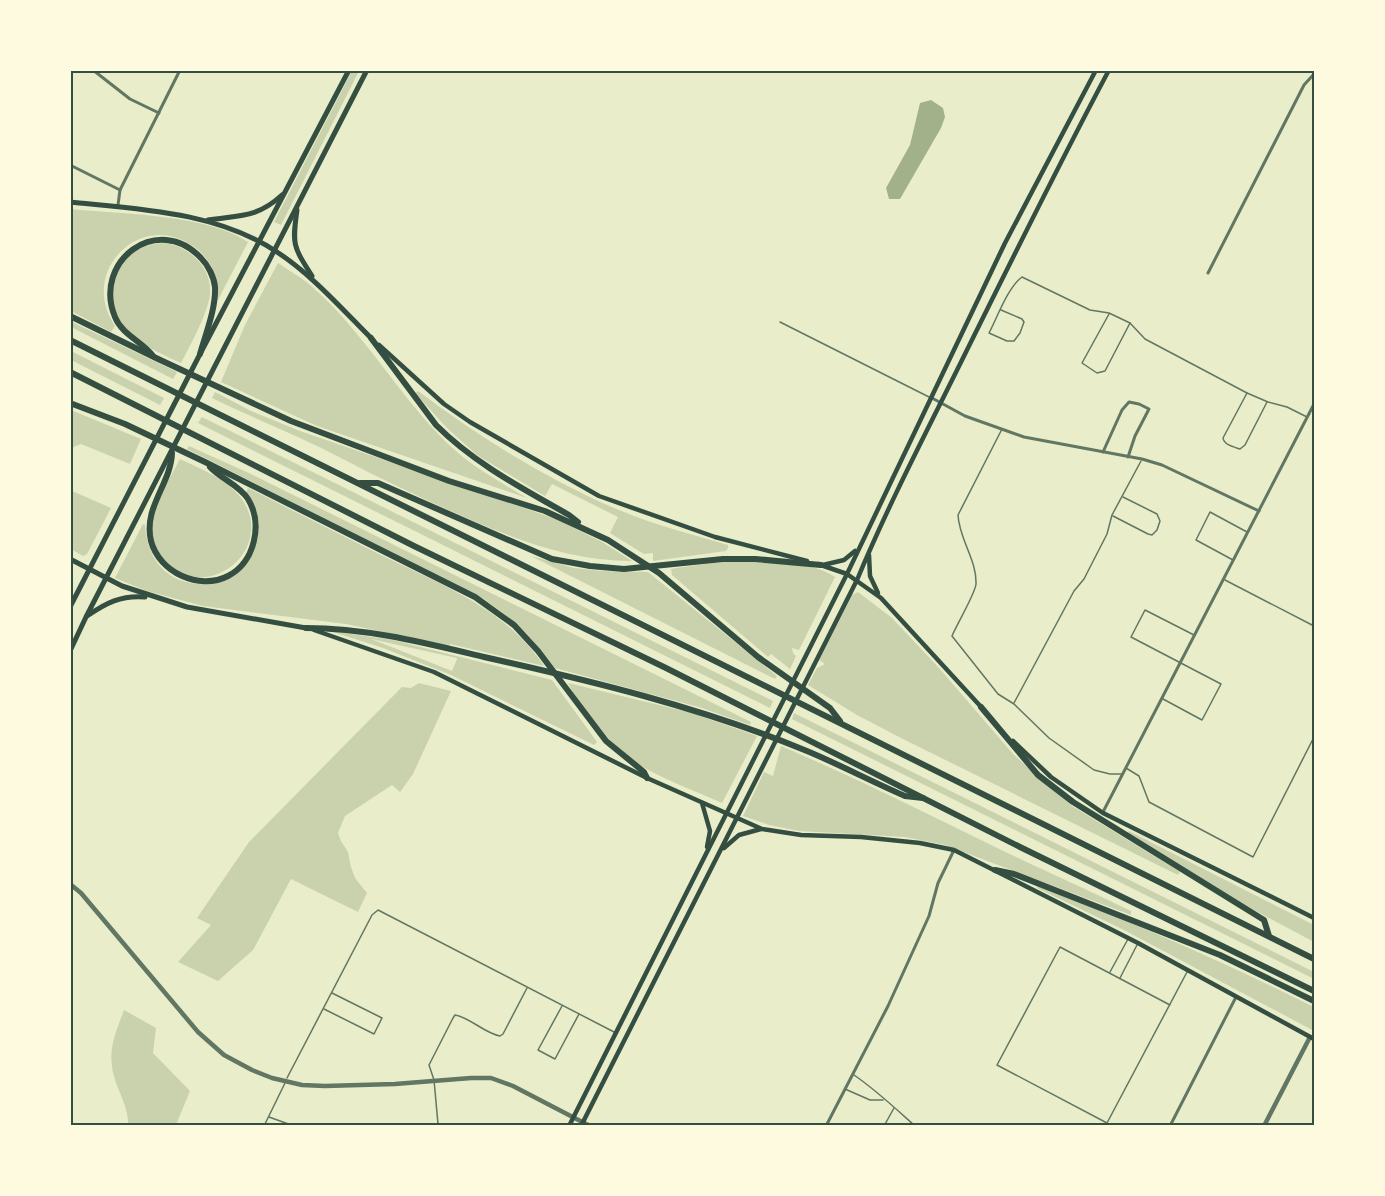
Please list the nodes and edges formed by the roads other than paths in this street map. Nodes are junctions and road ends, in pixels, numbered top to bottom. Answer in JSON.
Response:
{"nodes":[{"id":1,"x":93,"y":70,"type":"edge"},
{"id":2,"x":180,"y":70,"type":"edge"},
{"id":3,"x":349,"y":70,"type":"edge"},
{"id":4,"x":367,"y":70,"type":"edge"},
{"id":5,"x":1096,"y":70,"type":"edge"},
{"id":6,"x":1109,"y":70,"type":"edge"},
{"id":7,"x":1314,"y":74,"type":"edge"},
{"id":8,"x":159,"y":113,"type":"junction"},
{"id":9,"x":70,"y":165,"type":"edge"},
{"id":10,"x":120,"y":190,"type":"junction"},
{"id":11,"x":286,"y":192,"type":"junction"},
{"id":12,"x":70,"y":202,"type":"edge"},
{"id":13,"x":298,"y":204,"type":"junction"},
{"id":14,"x":118,"y":207,"type":"junction"},
{"id":15,"x":206,"y":220,"type":"junction"},
{"id":16,"x":259,"y":241,"type":"junction"},
{"id":17,"x":274,"y":250,"type":"junction"},
{"id":18,"x":1208,"y":273,"type":"dead end"},
{"id":19,"x":316,"y":283,"type":"junction"},
{"id":20,"x":1001,"y":310,"type":"junction"},
{"id":21,"x":1109,"y":313,"type":"junction"},
{"id":22,"x":70,"y":316,"type":"edge"},
{"id":23,"x":780,"y":322,"type":"dead end"},
{"id":24,"x":1130,"y":323,"type":"junction"},
{"id":25,"x":370,"y":338,"type":"junction"},
{"id":26,"x":70,"y":340,"type":"edge"},
{"id":27,"x":200,"y":354,"type":"junction"},
{"id":28,"x":156,"y":358,"type":"junction"},
{"id":29,"x":70,"y":372,"type":"edge"},
{"id":30,"x":1247,"y":393,"type":"junction"},
{"id":31,"x":932,"y":398,"type":"junction"},
{"id":32,"x":1268,"y":402,"type":"junction"},
{"id":33,"x":70,"y":403,"type":"edge"},
{"id":34,"x":941,"y":403,"type":"junction"},
{"id":35,"x":1314,"y":404,"type":"edge"},
{"id":36,"x":1307,"y":417,"type":"junction"},
{"id":37,"x":1002,"y":429,"type":"junction"},
{"id":38,"x":1103,"y":452,"type":"junction"},
{"id":39,"x":172,"y":453,"type":"junction"},
{"id":40,"x":1128,"y":457,"type":"junction"},
{"id":41,"x":1142,"y":459,"type":"junction"},
{"id":42,"x":205,"y":462,"type":"junction"},
{"id":43,"x":359,"y":483,"type":"junction"},
{"id":44,"x":1122,"y":496,"type":"junction"},
{"id":45,"x":1259,"y":511,"type":"junction"},
{"id":46,"x":1112,"y":515,"type":"junction"},
{"id":47,"x":586,"y":528,"type":"junction"},
{"id":48,"x":1248,"y":532,"type":"junction"},
{"id":49,"x":863,"y":539,"type":"junction"},
{"id":50,"x":871,"y":548,"type":"junction"},
{"id":51,"x":70,"y":559,"type":"edge"},
{"id":52,"x":1234,"y":560,"type":"junction"},
{"id":53,"x":821,"y":565,"type":"junction"},
{"id":54,"x":90,"y":570,"type":"junction"},
{"id":55,"x":847,"y":574,"type":"junction"},
{"id":56,"x":106,"y":578,"type":"junction"},
{"id":57,"x":1224,"y":579,"type":"junction"},
{"id":58,"x":857,"y":580,"type":"junction"},
{"id":59,"x":153,"y":597,"type":"junction"},
{"id":60,"x":881,"y":597,"type":"junction"},
{"id":61,"x":70,"y":607,"type":"edge"},
{"id":62,"x":86,"y":617,"type":"junction"},
{"id":63,"x":1314,"y":626,"type":"edge"},
{"id":64,"x":306,"y":628,"type":"junction"},
{"id":65,"x":1195,"y":636,"type":"junction"},
{"id":66,"x":70,"y":651,"type":"edge"},
{"id":67,"x":1181,"y":663,"type":"junction"},
{"id":68,"x":1162,"y":699,"type":"junction"},
{"id":69,"x":1014,"y":704,"type":"junction"},
{"id":70,"x":981,"y":706,"type":"junction"},
{"id":71,"x":843,"y":724,"type":"junction"},
{"id":72,"x":1314,"y":737,"type":"edge"},
{"id":73,"x":1126,"y":768,"type":"junction"},
{"id":74,"x":1123,"y":774,"type":"junction"},
{"id":75,"x":647,"y":778,"type":"junction"},
{"id":76,"x":927,"y":799,"type":"junction"},
{"id":77,"x":702,"y":803,"type":"junction"},
{"id":78,"x":1103,"y":813,"type":"junction"},
{"id":79,"x":726,"y":814,"type":"junction"},
{"id":80,"x":737,"y":818,"type":"junction"},
{"id":81,"x":762,"y":829,"type":"junction"},
{"id":82,"x":954,"y":850,"type":"junction"},
{"id":83,"x":705,"y":855,"type":"junction"},
{"id":84,"x":718,"y":855,"type":"junction"},
{"id":85,"x":995,"y":870,"type":"junction"},
{"id":86,"x":70,"y":884,"type":"edge"},
{"id":87,"x":1314,"y":918,"type":"edge"},
{"id":88,"x":1270,"y":936,"type":"junction"},
{"id":89,"x":1128,"y":938,"type":"junction"},
{"id":90,"x":1138,"y":943,"type":"junction"},
{"id":91,"x":1314,"y":959,"type":"edge"},
{"id":92,"x":1188,"y":971,"type":"junction"},
{"id":93,"x":1110,"y":973,"type":"junction"},
{"id":94,"x":1119,"y":978,"type":"junction"},
{"id":95,"x":528,"y":987,"type":"junction"},
{"id":96,"x":1314,"y":991,"type":"edge"},
{"id":97,"x":332,"y":993,"type":"junction"},
{"id":98,"x":1236,"y":998,"type":"junction"},
{"id":99,"x":1314,"y":1001,"type":"edge"},
{"id":100,"x":562,"y":1005,"type":"junction"},
{"id":101,"x":1170,"y":1005,"type":"junction"},
{"id":102,"x":323,"y":1009,"type":"junction"},
{"id":103,"x":579,"y":1014,"type":"junction"},
{"id":104,"x":616,"y":1033,"type":"junction"},
{"id":105,"x":1312,"y":1038,"type":"edge"},
{"id":106,"x":852,"y":1074,"type":"junction"},
{"id":107,"x":434,"y":1080,"type":"junction"},
{"id":108,"x":286,"y":1081,"type":"junction"},
{"id":109,"x":844,"y":1089,"type":"junction"},
{"id":110,"x":884,"y":1100,"type":"junction"},
{"id":111,"x":894,"y":1107,"type":"junction"},
{"id":112,"x":269,"y":1116,"type":"junction"},
{"id":113,"x":573,"y":1117,"type":"junction"},
{"id":114,"x":438,"y":1124,"type":"junction"},
{"id":115,"x":582,"y":1124,"type":"edge"},
{"id":116,"x":264,"y":1125,"type":"edge"},
{"id":117,"x":294,"y":1125,"type":"edge"},
{"id":118,"x":405,"y":1125,"type":"edge"},
{"id":119,"x":462,"y":1125,"type":"edge"},
{"id":120,"x":569,"y":1125,"type":"edge"},
{"id":121,"x":590,"y":1125,"type":"edge"},
{"id":122,"x":826,"y":1125,"type":"edge"},
{"id":123,"x":884,"y":1125,"type":"edge"},
{"id":124,"x":915,"y":1125,"type":"edge"},
{"id":125,"x":1170,"y":1125,"type":"edge"},
{"id":126,"x":1264,"y":1125,"type":"edge"}],
"edges":[{"from":1,"to":8,"type":"street"},
{"from":2,"to":8,"type":"street"},
{"from":3,"to":11,"type":"main road"},
{"from":4,"to":13,"type":"main road"},
{"from":5,"to":31,"type":"main road"},
{"from":6,"to":34,"type":"main road"},
{"from":7,"to":18,"type":"street"},
{"from":8,"to":10,"type":"street"},
{"from":9,"to":10,"type":"street"},
{"from":10,"to":14,"type":"street"},
{"from":11,"to":15,"type":"main road"},
{"from":11,"to":16,"type":"main road"},
{"from":12,"to":14,"type":"main road"},
{"from":13,"to":17,"type":"main road"},
{"from":13,"to":19,"type":"main road"},
{"from":14,"to":15,"type":"main road"},
{"from":15,"to":16,"type":"main road"},
{"from":16,"to":17,"type":"main road"},
{"from":16,"to":27,"type":"main road"},
{"from":17,"to":19,"type":"main road"},
{"from":17,"to":39,"type":"main road"},
{"from":19,"to":25,"type":"main road"},
{"from":20,"to":20,"type":"lane"},
{"from":20,"to":21,"type":"lane"},
{"from":21,"to":24,"type":"lane"},
{"from":21,"to":24,"type":"lane"},
{"from":22,"to":28,"type":"highway"},
{"from":23,"to":31,"type":"lane"},
{"from":24,"to":30,"type":"lane"},
{"from":25,"to":47,"type":"highway"},
{"from":25,"to":53,"type":"main road"},
{"from":26,"to":43,"type":"highway"},
{"from":27,"to":28,"type":"highway"},
{"from":27,"to":54,"type":"main road"},
{"from":28,"to":47,"type":"highway"},
{"from":29,"to":76,"type":"highway"},
{"from":30,"to":32,"type":"lane"},
{"from":30,"to":32,"type":"lane"},
{"from":31,"to":34,"type":"street"},
{"from":31,"to":49,"type":"main road"},
{"from":32,"to":36,"type":"lane"},
{"from":33,"to":42,"type":"highway"},
{"from":34,"to":37,"type":"street"},
{"from":34,"to":50,"type":"main road"},
{"from":35,"to":36,"type":"street"},
{"from":36,"to":45,"type":"street"},
{"from":37,"to":38,"type":"street"},
{"from":37,"to":69,"type":"lane"},
{"from":38,"to":40,"type":"street"},
{"from":38,"to":40,"type":"street"},
{"from":39,"to":42,"type":"highway"},
{"from":39,"to":56,"type":"main road"},
{"from":40,"to":41,"type":"street"},
{"from":41,"to":44,"type":"lane"},
{"from":41,"to":45,"type":"street"},
{"from":42,"to":75,"type":"highway"},
{"from":43,"to":53,"type":"highway"},
{"from":43,"to":71,"type":"highway"},
{"from":44,"to":46,"type":"lane"},
{"from":44,"to":46,"type":"lane"},
{"from":45,"to":48,"type":"street"},
{"from":46,"to":69,"type":"lane"},
{"from":47,"to":71,"type":"highway"},
{"from":48,"to":52,"type":"street"},
{"from":48,"to":52,"type":"lane"},
{"from":49,"to":53,"type":"main road"},
{"from":49,"to":55,"type":"main road"},
{"from":50,"to":58,"type":"main road"},
{"from":50,"to":60,"type":"main road"},
{"from":51,"to":54,"type":"main road"},
{"from":52,"to":57,"type":"street"},
{"from":53,"to":55,"type":"main road"},
{"from":54,"to":56,"type":"main road"},
{"from":54,"to":61,"type":"main road"},
{"from":55,"to":58,"type":"main road"},
{"from":55,"to":79,"type":"main road"},
{"from":56,"to":59,"type":"main road"},
{"from":56,"to":62,"type":"main road"},
{"from":57,"to":63,"type":"lane"},
{"from":57,"to":65,"type":"street"},
{"from":58,"to":60,"type":"main road"},
{"from":58,"to":80,"type":"main road"},
{"from":59,"to":62,"type":"main road"},
{"from":59,"to":64,"type":"main road"},
{"from":60,"to":70,"type":"main road"},
{"from":62,"to":66,"type":"main road"},
{"from":64,"to":75,"type":"main road"},
{"from":64,"to":76,"type":"highway"},
{"from":65,"to":67,"type":"street"},
{"from":65,"to":67,"type":"lane"},
{"from":67,"to":68,"type":"street"},
{"from":67,"to":68,"type":"lane"},
{"from":68,"to":73,"type":"street"},
{"from":69,"to":74,"type":"lane"},
{"from":70,"to":78,"type":"main road"},
{"from":70,"to":88,"type":"highway"},
{"from":71,"to":88,"type":"highway"},
{"from":72,"to":73,"type":"lane"},
{"from":73,"to":74,"type":"street"},
{"from":74,"to":78,"type":"street"},
{"from":75,"to":77,"type":"main road"},
{"from":76,"to":96,"type":"highway"},
{"from":77,"to":79,"type":"main road"},
{"from":77,"to":83,"type":"main road"},
{"from":78,"to":87,"type":"main road"},
{"from":79,"to":80,"type":"main road"},
{"from":79,"to":83,"type":"main road"},
{"from":80,"to":81,"type":"main road"},
{"from":80,"to":84,"type":"main road"},
{"from":81,"to":82,"type":"main road"},
{"from":81,"to":84,"type":"main road"},
{"from":82,"to":85,"type":"main road"},
{"from":82,"to":106,"type":"street"},
{"from":83,"to":104,"type":"main road"},
{"from":84,"to":115,"type":"main road"},
{"from":85,"to":89,"type":"main road"},
{"from":85,"to":99,"type":"highway"},
{"from":86,"to":108,"type":"street"},
{"from":88,"to":91,"type":"highway"},
{"from":89,"to":90,"type":"main road"},
{"from":89,"to":93,"type":"lane"},
{"from":90,"to":92,"type":"main road"},
{"from":90,"to":94,"type":"lane"},
{"from":92,"to":98,"type":"main road"},
{"from":92,"to":101,"type":"lane"},
{"from":93,"to":94,"type":"lane"},
{"from":93,"to":101,"type":"lane"},
{"from":94,"to":101,"type":"lane"},
{"from":95,"to":97,"type":"lane"},
{"from":95,"to":100,"type":"lane"},
{"from":95,"to":107,"type":"lane"},
{"from":97,"to":102,"type":"lane"},
{"from":97,"to":102,"type":"lane"},
{"from":98,"to":105,"type":"main road"},
{"from":98,"to":125,"type":"street"},
{"from":100,"to":103,"type":"lane"},
{"from":100,"to":103,"type":"lane"},
{"from":102,"to":108,"type":"lane"},
{"from":103,"to":104,"type":"lane"},
{"from":104,"to":113,"type":"main road"},
{"from":105,"to":126,"type":"street"},
{"from":106,"to":109,"type":"street"},
{"from":106,"to":110,"type":"lane"},
{"from":107,"to":108,"type":"street"},
{"from":107,"to":113,"type":"street"},
{"from":107,"to":114,"type":"lane"},
{"from":108,"to":112,"type":"lane"},
{"from":109,"to":110,"type":"lane"},
{"from":109,"to":122,"type":"street"},
{"from":110,"to":111,"type":"lane"},
{"from":111,"to":123,"type":"lane"},
{"from":111,"to":124,"type":"lane"},
{"from":112,"to":116,"type":"lane"},
{"from":112,"to":117,"type":"lane"},
{"from":113,"to":115,"type":"street"},
{"from":113,"to":120,"type":"main road"},
{"from":114,"to":118,"type":"lane"},
{"from":114,"to":119,"type":"lane"},
{"from":115,"to":121,"type":"street"}]}
